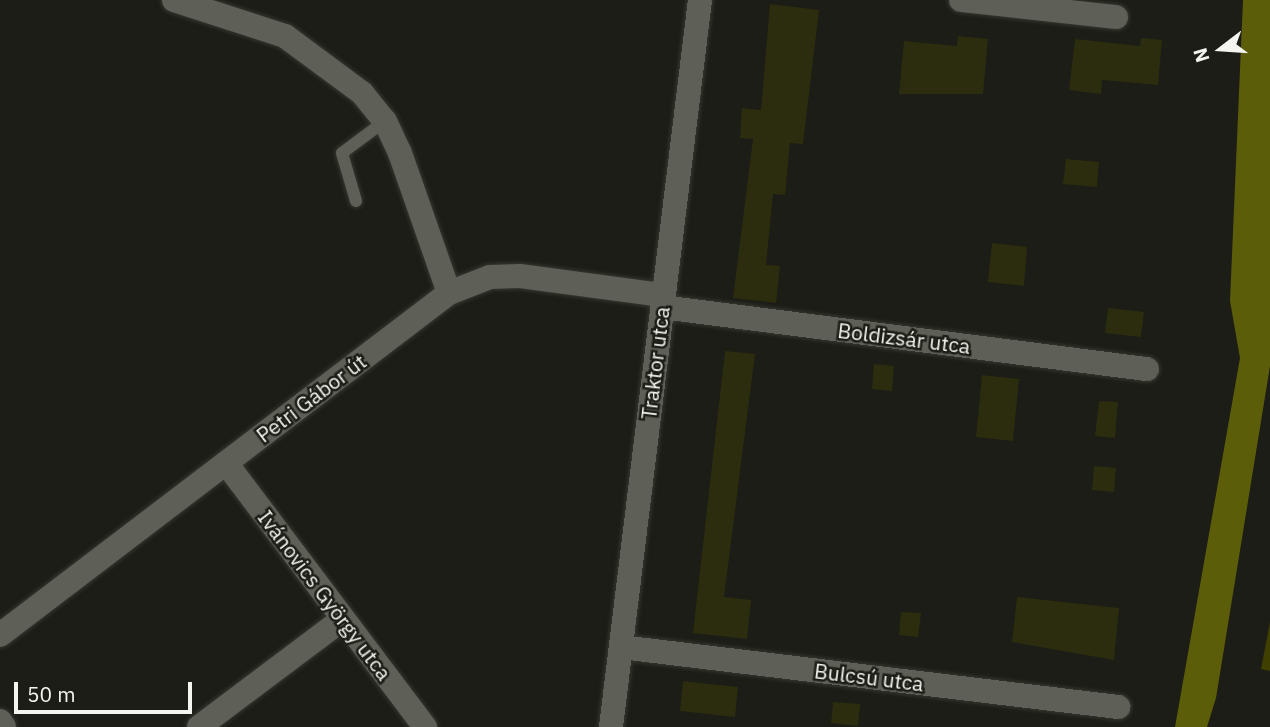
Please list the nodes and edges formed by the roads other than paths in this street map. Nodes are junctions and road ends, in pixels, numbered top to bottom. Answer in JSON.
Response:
{"nodes":[{"id":1,"x":173,"y":0,"type":"edge"},
{"id":2,"x":700,"y":0,"type":"edge"},
{"id":3,"x":961,"y":0,"type":"edge"},
{"id":4,"x":1116,"y":17,"type":"dead end"},
{"id":5,"x":385,"y":121,"type":"junction"},
{"id":6,"x":356,"y":201,"type":"dead end"},
{"id":7,"x":449,"y":293,"type":"junction"},
{"id":8,"x":663,"y":301,"type":"junction"},
{"id":9,"x":1147,"y":369,"type":"dead end"},
{"id":10,"x":226,"y":463,"type":"junction"},
{"id":11,"x":343,"y":619,"type":"junction"},
{"id":12,"x":0,"y":635,"type":"edge"},
{"id":13,"x":621,"y":647,"type":"junction"},
{"id":14,"x":1118,"y":707,"type":"dead end"},
{"id":15,"x":0,"y":721,"type":"edge"},
{"id":16,"x":4,"y":727,"type":"edge"},
{"id":17,"x":199,"y":727,"type":"edge"},
{"id":18,"x":425,"y":727,"type":"edge"},
{"id":19,"x":611,"y":727,"type":"edge"}],
"edges":[{"from":1,"to":5,"type":"street"},
{"from":2,"to":8,"type":"street","name":"Traktor utca"},
{"from":3,"to":4,"type":"street"},
{"from":5,"to":6,"type":"lane"},
{"from":5,"to":7,"type":"street"},
{"from":7,"to":8,"type":"street","name":"Petri Gábor út"},
{"from":7,"to":10,"type":"street","name":"Petri Gábor út"},
{"from":8,"to":9,"type":"street","name":"Boldizsár utca"},
{"from":8,"to":13,"type":"street","name":"Traktor utca"},
{"from":10,"to":11,"type":"street","name":"Ivánovics György utca"},
{"from":10,"to":12,"type":"street","name":"Petri Gábor út"},
{"from":11,"to":17,"type":"street"},
{"from":11,"to":18,"type":"street","name":"Ivánovics György utca"},
{"from":13,"to":14,"type":"street","name":"Bulcsú utca"},
{"from":13,"to":19,"type":"street","name":"Traktor utca"},
{"from":15,"to":16,"type":"street"}]}
